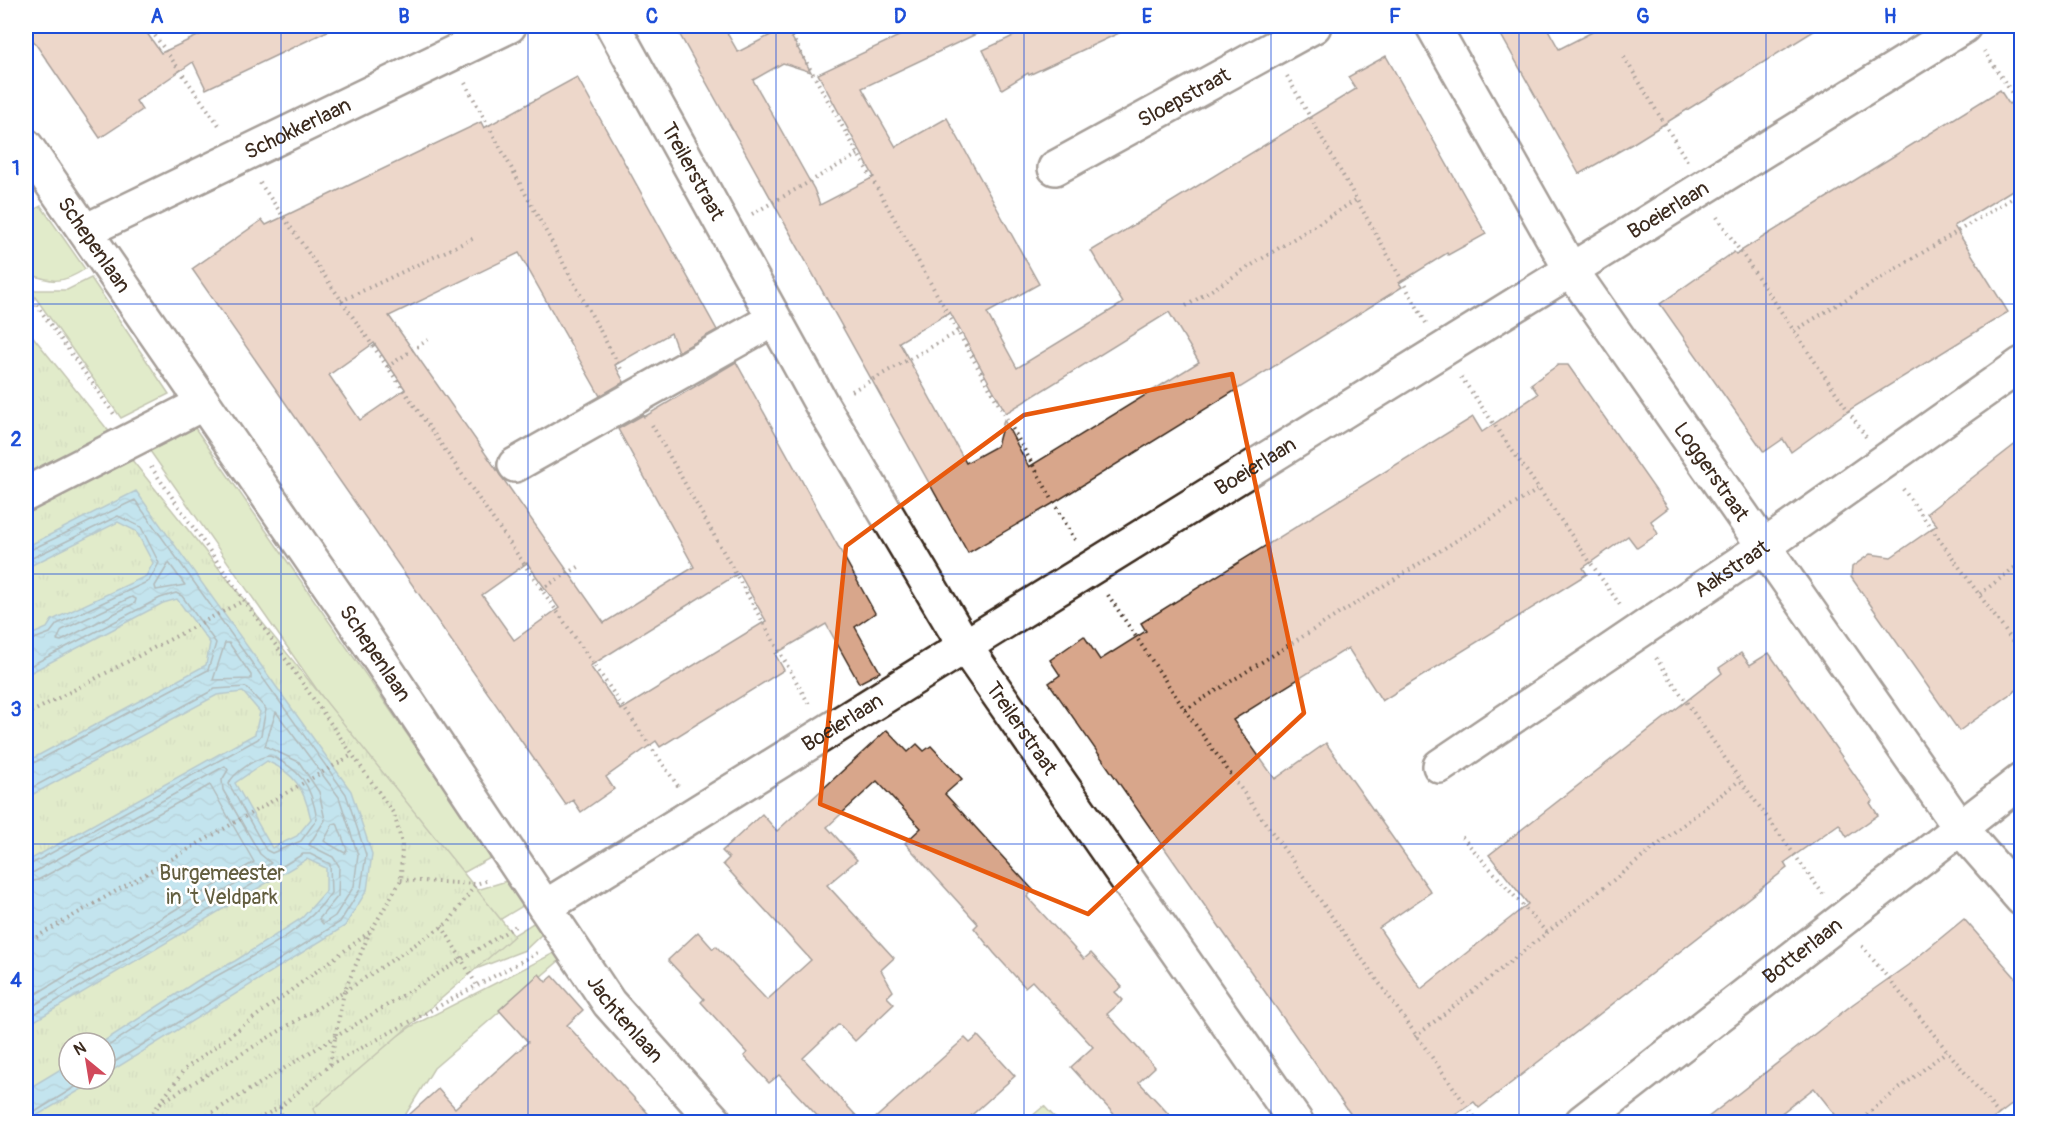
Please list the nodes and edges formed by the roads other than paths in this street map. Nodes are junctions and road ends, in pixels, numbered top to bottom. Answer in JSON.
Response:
{"nodes":[{"id":1,"x":509,"y":26,"type":"edge"},
{"id":2,"x":613,"y":26,"type":"edge"},
{"id":3,"x":1314,"y":26,"type":"edge"},
{"id":4,"x":1433,"y":26,"type":"edge"},
{"id":5,"x":1971,"y":35,"type":"edge"},
{"id":6,"x":26,"y":146,"type":"edge"},
{"id":7,"x":1054,"y":168,"type":"dead end"},
{"id":8,"x":85,"y":231,"type":"junction"},
{"id":9,"x":1570,"y":270,"type":"junction"},
{"id":10,"x":774,"y":319,"type":"junction"},
{"id":11,"x":2022,"y":364,"type":"edge"},
{"id":12,"x":202,"y":404,"type":"junction"},
{"id":13,"x":514,"y":465,"type":"dead end"},
{"id":14,"x":26,"y":494,"type":"edge"},
{"id":15,"x":1762,"y":548,"type":"junction"},
{"id":16,"x":966,"y":648,"type":"junction"},
{"id":17,"x":1440,"y":766,"type":"dead end"},
{"id":18,"x":2022,"y":780,"type":"edge"},
{"id":19,"x":1961,"y":829,"type":"junction"},
{"id":20,"x":2022,"y":899,"type":"edge"},
{"id":21,"x":545,"y":907,"type":"junction"},
{"id":22,"x":715,"y":1122,"type":"edge"},
{"id":23,"x":1296,"y":1122,"type":"edge"},
{"id":24,"x":1582,"y":1122,"type":"edge"}],
"edges":[{"from":1,"to":8,"type":"street","name":"Schokkerlaan"},
{"from":2,"to":10,"type":"street","name":"Treilerstraat"},
{"from":3,"to":7,"type":"street","name":"Sloepstraat"},
{"from":4,"to":9,"type":"street","name":"Loggerstraat"},
{"from":5,"to":9,"type":"street","name":"Boeierlaan"},
{"from":6,"to":8,"type":"street","name":"Schepenlaan"},
{"from":8,"to":12,"type":"street","name":"Schepenlaan"},
{"from":9,"to":15,"type":"street","name":"Loggerstraat"},
{"from":9,"to":16,"type":"street","name":"Boeierlaan"},
{"from":10,"to":13,"type":"street"},
{"from":10,"to":16,"type":"street","name":"Treilerstraat"},
{"from":11,"to":15,"type":"street","name":"Aakstraat"},
{"from":12,"to":14,"type":"street"},
{"from":12,"to":21,"type":"street","name":"Schepenlaan"},
{"from":15,"to":17,"type":"street","name":"Aakstraat"},
{"from":15,"to":19,"type":"street","name":"Loggerstraat"},
{"from":16,"to":21,"type":"street","name":"Boeierlaan"},
{"from":16,"to":23,"type":"street","name":"Treilerstraat"},
{"from":18,"to":19,"type":"street","name":"Botterlaan"},
{"from":19,"to":20,"type":"street","name":"Loggerstraat"},
{"from":19,"to":24,"type":"street","name":"Botterlaan"},
{"from":21,"to":22,"type":"street","name":"Jachtenlaan"}]}
